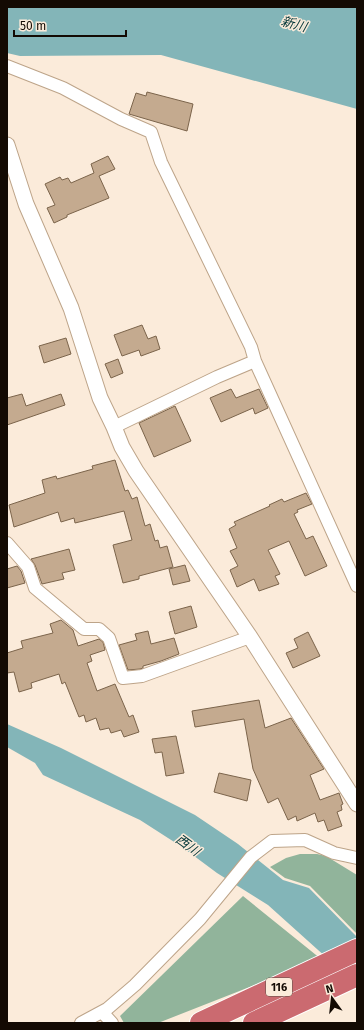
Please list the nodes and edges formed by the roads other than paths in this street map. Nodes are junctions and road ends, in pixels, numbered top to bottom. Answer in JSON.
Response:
{"nodes":[{"id":1,"x":7,"y":66,"type":"edge"},
{"id":2,"x":7,"y":145,"type":"edge"},
{"id":3,"x":255,"y":361,"type":"junction"},
{"id":4,"x":114,"y":427,"type":"junction"},
{"id":5,"x":7,"y":543,"type":"edge"},
{"id":6,"x":357,"y":586,"type":"edge"},
{"id":7,"x":250,"y":637,"type":"junction"},
{"id":8,"x":357,"y":804,"type":"edge"},
{"id":9,"x":357,"y":858,"type":"edge"},
{"id":10,"x":357,"y":950,"type":"edge"},
{"id":11,"x":357,"y":975,"type":"edge"},
{"id":12,"x":102,"y":1012,"type":"junction"},
{"id":13,"x":81,"y":1023,"type":"edge"},
{"id":14,"x":112,"y":1023,"type":"edge"},
{"id":15,"x":201,"y":1023,"type":"edge"},
{"id":16,"x":254,"y":1023,"type":"edge"}],
"edges":[{"from":1,"to":3,"type":"street"},
{"from":2,"to":4,"type":"street"},
{"from":3,"to":4,"type":"street"},
{"from":3,"to":6,"type":"street"},
{"from":4,"to":7,"type":"street"},
{"from":5,"to":7,"type":"street"},
{"from":7,"to":8,"type":"street"},
{"from":9,"to":12,"type":"street"},
{"from":10,"to":15,"type":"highway","number":"116"},
{"from":11,"to":16,"type":"highway","number":"116"},
{"from":12,"to":13,"type":"street"},
{"from":12,"to":14,"type":"street"}]}
